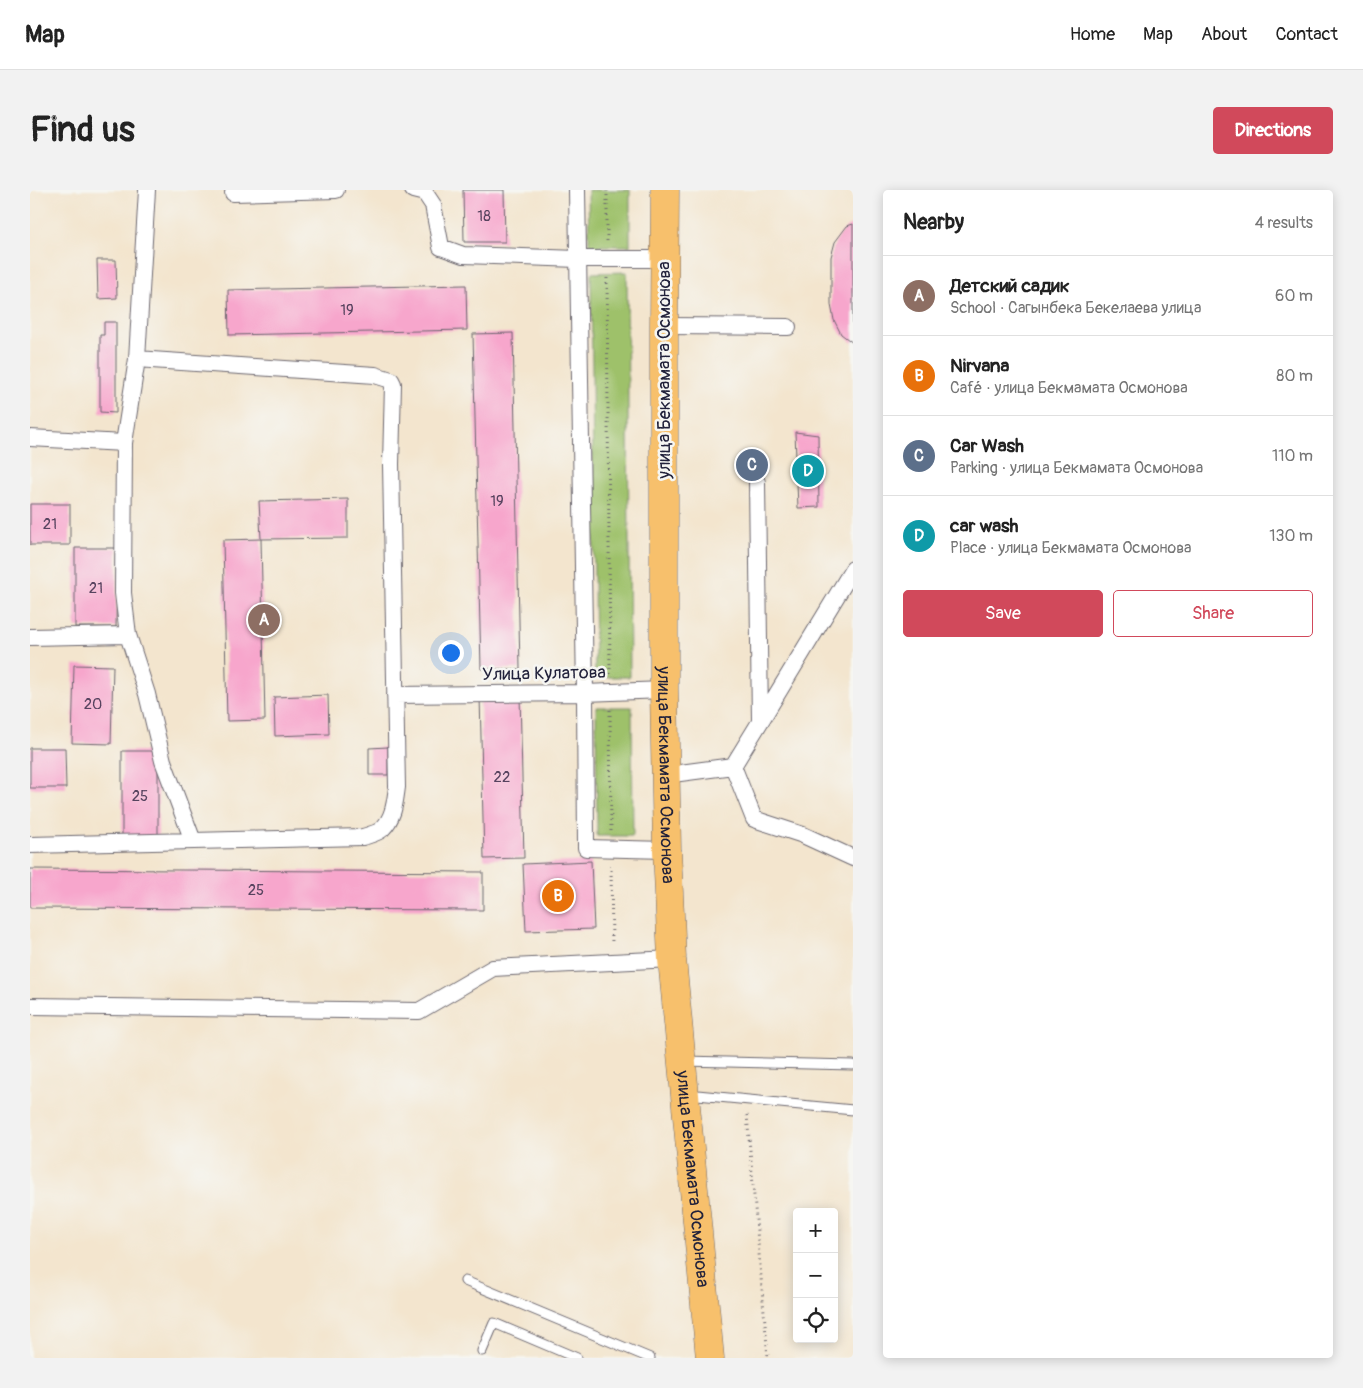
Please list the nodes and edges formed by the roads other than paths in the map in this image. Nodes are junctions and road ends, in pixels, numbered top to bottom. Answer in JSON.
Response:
{"nodes":[{"id":1,"x":146,"y":190,"type":"edge"},
{"id":2,"x":336,"y":190,"type":"edge"},
{"id":3,"x":414,"y":190,"type":"edge"},
{"id":4,"x":577,"y":190,"type":"edge"},
{"id":5,"x":665,"y":190,"type":"edge"},
{"id":6,"x":233,"y":193,"type":"dead end"},
{"id":7,"x":578,"y":259,"type":"junction"},
{"id":8,"x":664,"y":259,"type":"junction"},
{"id":9,"x":664,"y":326,"type":"junction"},
{"id":10,"x":788,"y":327,"type":"dead end"},
{"id":11,"x":137,"y":359,"type":"junction"},
{"id":12,"x":30,"y":438,"type":"edge"},
{"id":13,"x":124,"y":443,"type":"junction"},
{"id":14,"x":757,"y":482,"type":"dead end"},
{"id":15,"x":853,"y":569,"type":"edge"},
{"id":16,"x":128,"y":635,"type":"junction"},
{"id":17,"x":30,"y":637,"type":"edge"},
{"id":18,"x":664,"y":690,"type":"junction"},
{"id":19,"x":585,"y":693,"type":"junction"},
{"id":20,"x":395,"y":695,"type":"junction"},
{"id":21,"x":760,"y":722,"type":"junction"},
{"id":22,"x":733,"y":766,"type":"junction"},
{"id":23,"x":665,"y":775,"type":"junction"},
{"id":24,"x":193,"y":841,"type":"junction"},
{"id":25,"x":30,"y":845,"type":"edge"},
{"id":26,"x":667,"y":850,"type":"junction"},
{"id":27,"x":853,"y":858,"type":"edge"},
{"id":28,"x":672,"y":959,"type":"junction"},
{"id":29,"x":30,"y":1006,"type":"edge"},
{"id":30,"x":681,"y":1061,"type":"junction"},
{"id":31,"x":853,"y":1065,"type":"edge"},
{"id":32,"x":684,"y":1093,"type":"junction"},
{"id":33,"x":853,"y":1110,"type":"edge"},
{"id":34,"x":465,"y":1281,"type":"dead end"},
{"id":35,"x":482,"y":1351,"type":"dead end"},
{"id":36,"x":577,"y":1358,"type":"edge"},
{"id":37,"x":650,"y":1358,"type":"edge"},
{"id":38,"x":710,"y":1358,"type":"edge"}],
"edges":[{"from":1,"to":11,"type":"street"},
{"from":2,"to":6,"type":"street"},
{"from":3,"to":7,"type":"street"},
{"from":4,"to":7,"type":"street"},
{"from":5,"to":8,"type":"highway","name":"улица Бекмамата Осмонова"},
{"from":7,"to":8,"type":"street"},
{"from":7,"to":19,"type":"street"},
{"from":8,"to":9,"type":"highway","name":"улица Бекмамата Осмонова"},
{"from":9,"to":10,"type":"street"},
{"from":9,"to":18,"type":"highway","name":"улица Бекмамата Осмонова"},
{"from":11,"to":13,"type":"street"},
{"from":11,"to":20,"type":"street"},
{"from":12,"to":13,"type":"street"},
{"from":13,"to":16,"type":"street"},
{"from":14,"to":21,"type":"street"},
{"from":15,"to":21,"type":"street"},
{"from":16,"to":17,"type":"street"},
{"from":16,"to":24,"type":"street"},
{"from":18,"to":19,"type":"street","name":"Улица Кулатова"},
{"from":18,"to":23,"type":"highway","name":"улица Бекмамата Осмонова"},
{"from":19,"to":20,"type":"street","name":"Улица Кулатова"},
{"from":19,"to":26,"type":"street"},
{"from":20,"to":24,"type":"street"},
{"from":21,"to":22,"type":"street"},
{"from":22,"to":23,"type":"street"},
{"from":22,"to":27,"type":"street"},
{"from":23,"to":26,"type":"highway","name":"улица Бекмамата Осмонова"},
{"from":24,"to":25,"type":"street"},
{"from":26,"to":28,"type":"highway","name":"улица Бекмамата Осмонова"},
{"from":28,"to":29,"type":"street"},
{"from":28,"to":30,"type":"highway","name":"улица Бекмамата Осмонова"},
{"from":30,"to":31,"type":"lane"},
{"from":30,"to":32,"type":"highway","name":"улица Бекмамата Осмонова"},
{"from":32,"to":33,"type":"lane"},
{"from":32,"to":38,"type":"highway","name":"улица Бекмамата Осмонова"},
{"from":34,"to":37,"type":"lane"},
{"from":35,"to":36,"type":"lane"}]}
